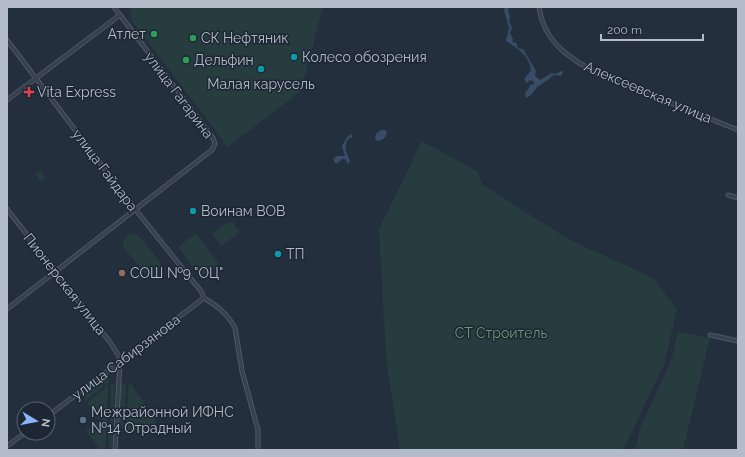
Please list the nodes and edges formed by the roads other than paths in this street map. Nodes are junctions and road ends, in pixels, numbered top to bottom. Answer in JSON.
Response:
{"nodes":[{"id":1,"x":114,"y":7,"type":"edge"},
{"id":2,"x":539,"y":7,"type":"edge"},
{"id":3,"x":120,"y":15,"type":"junction"},
{"id":4,"x":7,"y":40,"type":"edge"},
{"id":5,"x":36,"y":79,"type":"junction"},
{"id":6,"x":7,"y":100,"type":"edge"},
{"id":7,"x":738,"y":130,"type":"edge"},
{"id":8,"x":728,"y":194,"type":"dead end"},
{"id":9,"x":738,"y":198,"type":"edge"},
{"id":10,"x":7,"y":209,"type":"edge"},
{"id":11,"x":135,"y":209,"type":"junction"},
{"id":12,"x":54,"y":271,"type":"junction"},
{"id":13,"x":204,"y":298,"type":"junction"},
{"id":14,"x":7,"y":309,"type":"edge"},
{"id":15,"x":710,"y":335,"type":"dead end"},
{"id":16,"x":738,"y":341,"type":"edge"},
{"id":17,"x":120,"y":362,"type":"junction"},
{"id":18,"x":56,"y":410,"type":"edge"},
{"id":19,"x":16,"y":440,"type":"edge"},
{"id":20,"x":7,"y":446,"type":"edge"},
{"id":21,"x":115,"y":450,"type":"edge"},
{"id":22,"x":258,"y":450,"type":"edge"}],
"edges":[{"from":1,"to":3,"type":"street","name":"улица Гагарина"},
{"from":2,"to":7,"type":"street","name":"Алексеевская улица"},
{"from":3,"to":5,"type":"street"},
{"from":3,"to":11,"type":"street","name":"улица Гагарина"},
{"from":4,"to":5,"type":"street","name":"улица Гайдара"},
{"from":5,"to":6,"type":"street"},
{"from":5,"to":11,"type":"street","name":"улица Гайдара"},
{"from":8,"to":9,"type":"street"},
{"from":10,"to":12,"type":"street","name":"Пионерская улица"},
{"from":11,"to":12,"type":"street"},
{"from":11,"to":13,"type":"street","name":"улица Гайдара"},
{"from":12,"to":14,"type":"street"},
{"from":12,"to":17,"type":"street","name":"Пионерская улица"},
{"from":13,"to":17,"type":"street","name":"улица Сабирзянова"},
{"from":13,"to":22,"type":"street"},
{"from":15,"to":16,"type":"street"},
{"from":17,"to":18,"type":"street","name":"улица Сабирзянова"},
{"from":17,"to":21,"type":"street"},
{"from":19,"to":20,"type":"street"}]}
